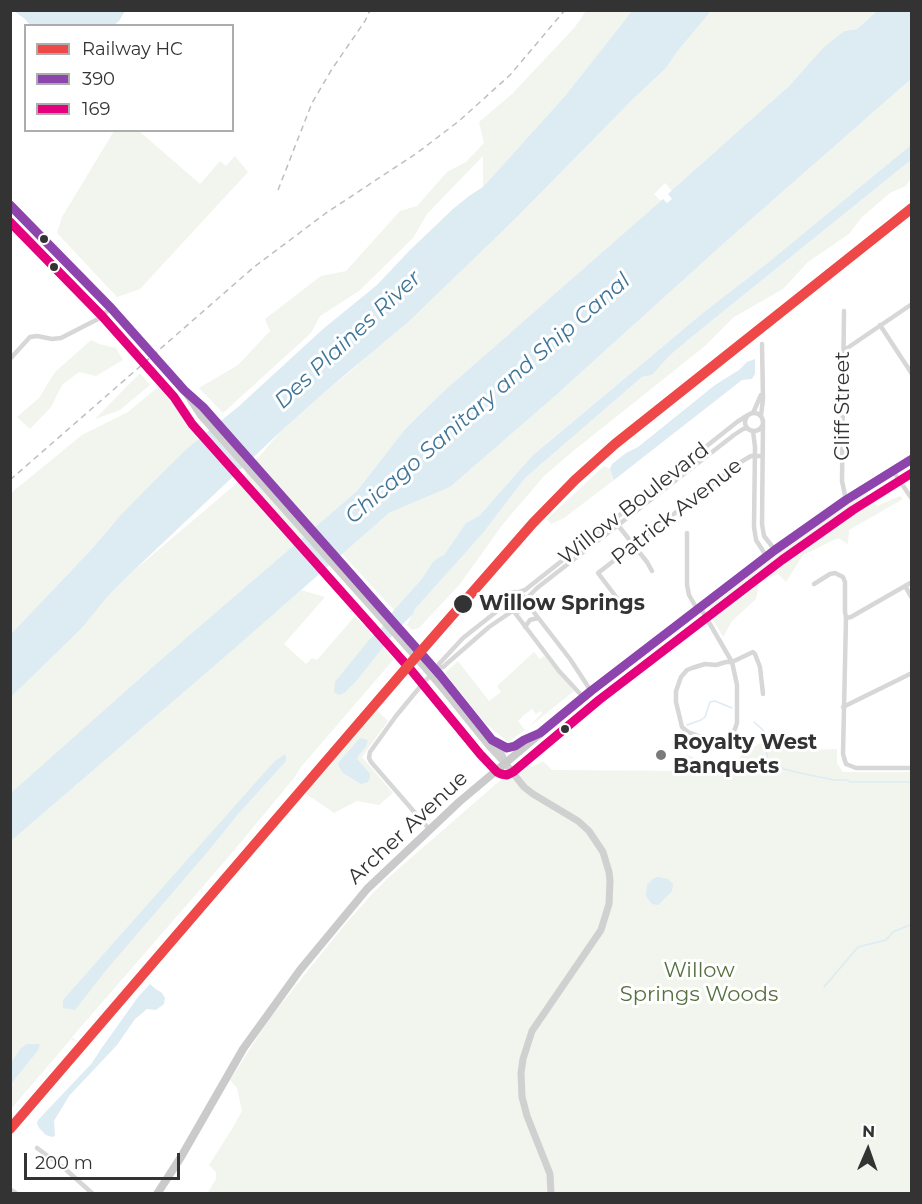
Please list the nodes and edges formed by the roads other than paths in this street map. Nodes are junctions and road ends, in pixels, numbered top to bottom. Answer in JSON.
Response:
{"nodes":[{"id":1,"x":10,"y":204,"type":"edge"},
{"id":2,"x":912,"y":304,"type":"edge"},
{"id":3,"x":111,"y":308,"type":"junction"},
{"id":4,"x":844,"y":311,"type":"dead end"},
{"id":5,"x":880,"y":325,"type":"junction"},
{"id":6,"x":762,"y":344,"type":"dead end"},
{"id":7,"x":843,"y":351,"type":"junction"},
{"id":8,"x":10,"y":359,"type":"edge"},
{"id":9,"x":912,"y":374,"type":"edge"},
{"id":10,"x":762,"y":392,"type":"junction"},
{"id":11,"x":750,"y":414,"type":"junction"},
{"id":12,"x":760,"y":416,"type":"junction"},
{"id":13,"x":763,"y":423,"type":"junction"},
{"id":14,"x":747,"y":428,"type":"junction"},
{"id":15,"x":753,"y":431,"type":"junction"},
{"id":16,"x":755,"y":456,"type":"junction"},
{"id":17,"x":762,"y":456,"type":"junction"},
{"id":18,"x":912,"y":459,"type":"edge"},
{"id":19,"x":893,"y":471,"type":"junction"},
{"id":20,"x":912,"y":499,"type":"edge"},
{"id":21,"x":846,"y":500,"type":"junction"},
{"id":22,"x":614,"y":519,"type":"junction"},
{"id":23,"x":619,"y":525,"type":"junction"},
{"id":24,"x":687,"y":533,"type":"dead end"},
{"id":25,"x":634,"y":546,"type":"junction"},
{"id":26,"x":775,"y":550,"type":"junction"},
{"id":27,"x":766,"y":557,"type":"junction"},
{"id":28,"x":652,"y":571,"type":"dead end"},
{"id":29,"x":912,"y":582,"type":"edge"},
{"id":30,"x":814,"y":584,"type":"dead end"},
{"id":31,"x":905,"y":586,"type":"junction"},
{"id":32,"x":519,"y":592,"type":"junction"},
{"id":33,"x":912,"y":598,"type":"edge"},
{"id":34,"x":526,"y":601,"type":"junction"},
{"id":35,"x":351,"y":602,"type":"dead end"},
{"id":36,"x":505,"y":603,"type":"junction"},
{"id":37,"x":622,"y":606,"type":"dead end"},
{"id":38,"x":698,"y":608,"type":"junction"},
{"id":39,"x":513,"y":612,"type":"junction"},
{"id":40,"x":538,"y":618,"type":"junction"},
{"id":41,"x":846,"y":618,"type":"junction"},
{"id":42,"x":525,"y":627,"type":"junction"},
{"id":43,"x":732,"y":662,"type":"junction"},
{"id":44,"x":573,"y":664,"type":"junction"},
{"id":45,"x":438,"y":668,"type":"junction"},
{"id":46,"x":912,"y":672,"type":"edge"},
{"id":47,"x":562,"y":674,"type":"junction"},
{"id":48,"x":424,"y":682,"type":"junction"},
{"id":49,"x":446,"y":687,"type":"junction"},
{"id":50,"x":591,"y":691,"type":"junction"},
{"id":51,"x":762,"y":694,"type":"dead end"},
{"id":52,"x":583,"y":697,"type":"junction"},
{"id":53,"x":843,"y":707,"type":"junction"},
{"id":54,"x":540,"y":733,"type":"junction"},
{"id":55,"x":492,"y":740,"type":"junction"},
{"id":56,"x":506,"y":763,"type":"junction"},
{"id":57,"x":912,"y":768,"type":"edge"},
{"id":58,"x":430,"y":830,"type":"junction"},
{"id":59,"x":37,"y":1148,"type":"dead end"},
{"id":60,"x":10,"y":1189,"type":"edge"},
{"id":61,"x":17,"y":1194,"type":"edge"},
{"id":62,"x":93,"y":1194,"type":"edge"},
{"id":63,"x":157,"y":1194,"type":"edge"},
{"id":64,"x":551,"y":1194,"type":"edge"}],
"edges":[{"from":1,"to":3,"type":"main road"},
{"from":2,"to":5,"type":"street"},
{"from":3,"to":8,"type":"street"},
{"from":3,"to":49,"type":"main road","bridge":true},
{"from":4,"to":7,"type":"street","name":"Cliff Street"},
{"from":5,"to":7,"type":"street"},
{"from":5,"to":9,"type":"street"},
{"from":6,"to":10,"type":"street"},
{"from":7,"to":21,"type":"street","name":"Cliff Street"},
{"from":10,"to":11,"type":"street"},
{"from":10,"to":12,"type":"street"},
{"from":11,"to":12,"type":"street"},
{"from":11,"to":14,"type":"street"},
{"from":11,"to":22,"type":"street","name":"Willow Boulevard"},
{"from":12,"to":13,"type":"street"},
{"from":13,"to":15,"type":"street"},
{"from":13,"to":17,"type":"street"},
{"from":14,"to":15,"type":"street"},
{"from":14,"to":23,"type":"street","name":"Willow Boulevard"},
{"from":15,"to":16,"type":"street"},
{"from":16,"to":17,"type":"street","name":"Patrick Avenue"},
{"from":16,"to":25,"type":"street","name":"Patrick Avenue"},
{"from":16,"to":27,"type":"street"},
{"from":17,"to":26,"type":"street"},
{"from":18,"to":19,"type":"main road","name":"Archer Avenue"},
{"from":19,"to":20,"type":"street"},
{"from":19,"to":21,"type":"main road","name":"Archer Avenue"},
{"from":21,"to":26,"type":"main road","name":"Archer Avenue"},
{"from":22,"to":23,"type":"street"},
{"from":22,"to":32,"type":"street","name":"Willow Boulevard"},
{"from":23,"to":25,"type":"street"},
{"from":23,"to":34,"type":"street","name":"Willow Boulevard"},
{"from":24,"to":38,"type":"street"},
{"from":25,"to":28,"type":"street"},
{"from":25,"to":37,"type":"street","name":"Patrick Avenue"},
{"from":26,"to":27,"type":"main road","name":"Archer Avenue"},
{"from":27,"to":38,"type":"main road","name":"Archer Avenue"},
{"from":29,"to":31,"type":"street"},
{"from":30,"to":41,"type":"street"},
{"from":31,"to":33,"type":"street"},
{"from":31,"to":41,"type":"street"},
{"from":32,"to":34,"type":"street"},
{"from":32,"to":36,"type":"street"},
{"from":34,"to":39,"type":"street"},
{"from":34,"to":40,"type":"street"},
{"from":35,"to":48,"type":"street"},
{"from":36,"to":39,"type":"street"},
{"from":36,"to":45,"type":"street"},
{"from":38,"to":43,"type":"street"},
{"from":38,"to":50,"type":"main road","name":"Archer Avenue"},
{"from":39,"to":42,"type":"street"},
{"from":39,"to":45,"type":"street"},
{"from":40,"to":42,"type":"street"},
{"from":40,"to":44,"type":"street"},
{"from":41,"to":53,"type":"street"},
{"from":42,"to":47,"type":"street"},
{"from":43,"to":43,"type":"street"},
{"from":43,"to":51,"type":"street"},
{"from":44,"to":47,"type":"street"},
{"from":44,"to":50,"type":"street"},
{"from":45,"to":48,"type":"street"},
{"from":46,"to":53,"type":"street"},
{"from":47,"to":52,"type":"street"},
{"from":48,"to":58,"type":"street"},
{"from":49,"to":55,"type":"main road"},
{"from":49,"to":56,"type":"main road"},
{"from":50,"to":52,"type":"main road","name":"Archer Avenue"},
{"from":52,"to":54,"type":"main road","name":"Archer Avenue"},
{"from":53,"to":57,"type":"street"},
{"from":54,"to":55,"type":"main road"},
{"from":54,"to":56,"type":"main road","name":"Archer Avenue"},
{"from":55,"to":56,"type":"main road"},
{"from":56,"to":58,"type":"main road","name":"Archer Avenue"},
{"from":56,"to":64,"type":"main road"},
{"from":58,"to":63,"type":"main road","name":"Archer Avenue"},
{"from":59,"to":62,"type":"street"},
{"from":60,"to":61,"type":"street"}]}
